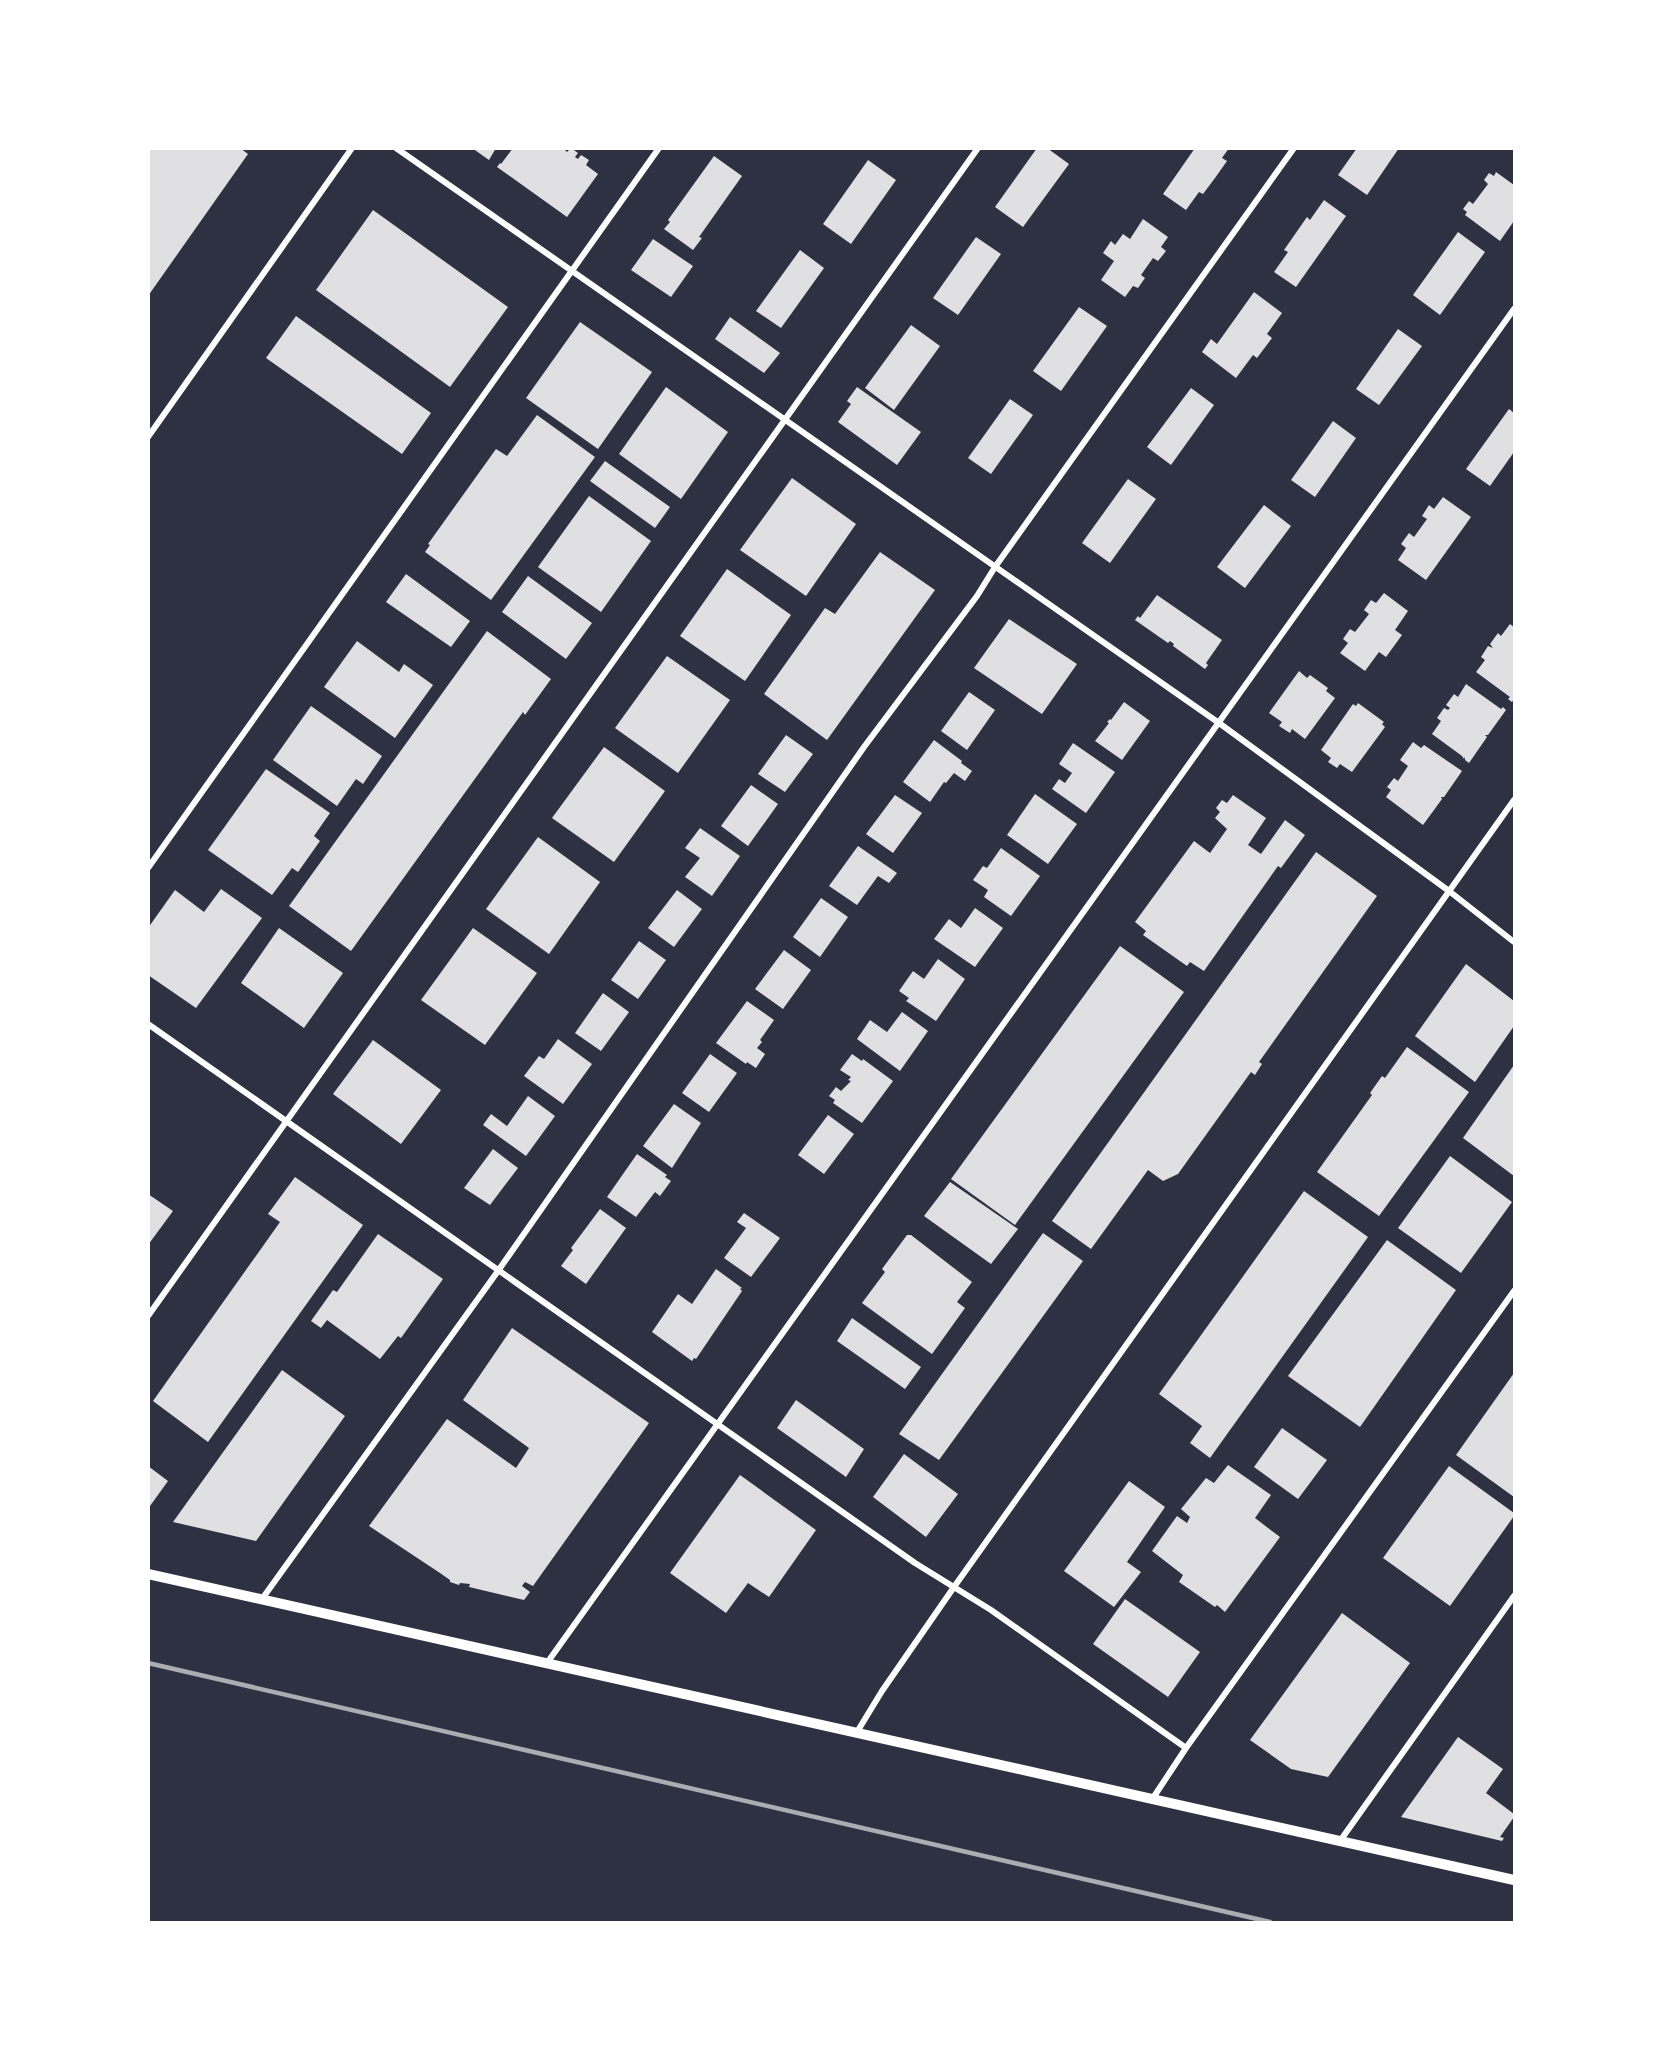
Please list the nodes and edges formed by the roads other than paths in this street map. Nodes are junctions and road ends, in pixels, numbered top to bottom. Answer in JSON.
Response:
{"nodes":[{"id":1,"x":352,"y":148,"type":"edge"},
{"id":2,"x":396,"y":148,"type":"edge"},
{"id":3,"x":659,"y":148,"type":"edge"},
{"id":4,"x":978,"y":148,"type":"edge"},
{"id":5,"x":1294,"y":148,"type":"edge"},
{"id":6,"x":571,"y":272,"type":"junction"},
{"id":7,"x":1515,"y":309,"type":"edge"},
{"id":8,"x":785,"y":419,"type":"junction"},
{"id":9,"x":148,"y":437,"type":"edge"},
{"id":10,"x":995,"y":567,"type":"junction"},
{"id":11,"x":1219,"y":723,"type":"junction"},
{"id":12,"x":1515,"y":800,"type":"edge"},
{"id":13,"x":148,"y":868,"type":"edge"},
{"id":14,"x":1449,"y":891,"type":"junction"},
{"id":15,"x":1515,"y":942,"type":"edge"},
{"id":16,"x":148,"y":1024,"type":"edge"},
{"id":17,"x":288,"y":1122,"type":"junction"},
{"id":18,"x":498,"y":1270,"type":"junction"},
{"id":19,"x":1515,"y":1291,"type":"edge"},
{"id":20,"x":148,"y":1316,"type":"edge"},
{"id":21,"x":718,"y":1423,"type":"junction"},
{"id":22,"x":148,"y":1574,"type":"edge"},
{"id":23,"x":954,"y":1587,"type":"junction"},
{"id":24,"x":1515,"y":1596,"type":"edge"},
{"id":25,"x":262,"y":1600,"type":"junction"},
{"id":26,"x":547,"y":1663,"type":"junction"},
{"id":27,"x":857,"y":1732,"type":"junction"},
{"id":28,"x":1186,"y":1748,"type":"junction"},
{"id":29,"x":1153,"y":1798,"type":"junction"},
{"id":30,"x":1340,"y":1841,"type":"junction"},
{"id":31,"x":1515,"y":1880,"type":"edge"}],
"edges":[{"from":1,"to":9,"type":"street"},
{"from":2,"to":6,"type":"street"},
{"from":3,"to":6,"type":"street"},
{"from":4,"to":8,"type":"street"},
{"from":5,"to":10,"type":"street"},
{"from":6,"to":8,"type":"street"},
{"from":6,"to":13,"type":"street"},
{"from":7,"to":11,"type":"street"},
{"from":8,"to":10,"type":"street"},
{"from":8,"to":17,"type":"street"},
{"from":10,"to":11,"type":"street"},
{"from":10,"to":18,"type":"street"},
{"from":11,"to":14,"type":"street"},
{"from":11,"to":21,"type":"street"},
{"from":12,"to":14,"type":"street"},
{"from":14,"to":15,"type":"street"},
{"from":14,"to":23,"type":"street"},
{"from":16,"to":17,"type":"street"},
{"from":17,"to":18,"type":"street"},
{"from":17,"to":20,"type":"street"},
{"from":18,"to":21,"type":"street"},
{"from":18,"to":25,"type":"street"},
{"from":19,"to":28,"type":"street"},
{"from":21,"to":23,"type":"street"},
{"from":21,"to":26,"type":"street"},
{"from":22,"to":25,"type":"street"},
{"from":23,"to":27,"type":"street"},
{"from":23,"to":28,"type":"street"},
{"from":24,"to":30,"type":"street"},
{"from":25,"to":26,"type":"street"},
{"from":26,"to":27,"type":"street"},
{"from":27,"to":29,"type":"street"},
{"from":28,"to":29,"type":"street"},
{"from":29,"to":30,"type":"street"},
{"from":30,"to":31,"type":"street"}]}
